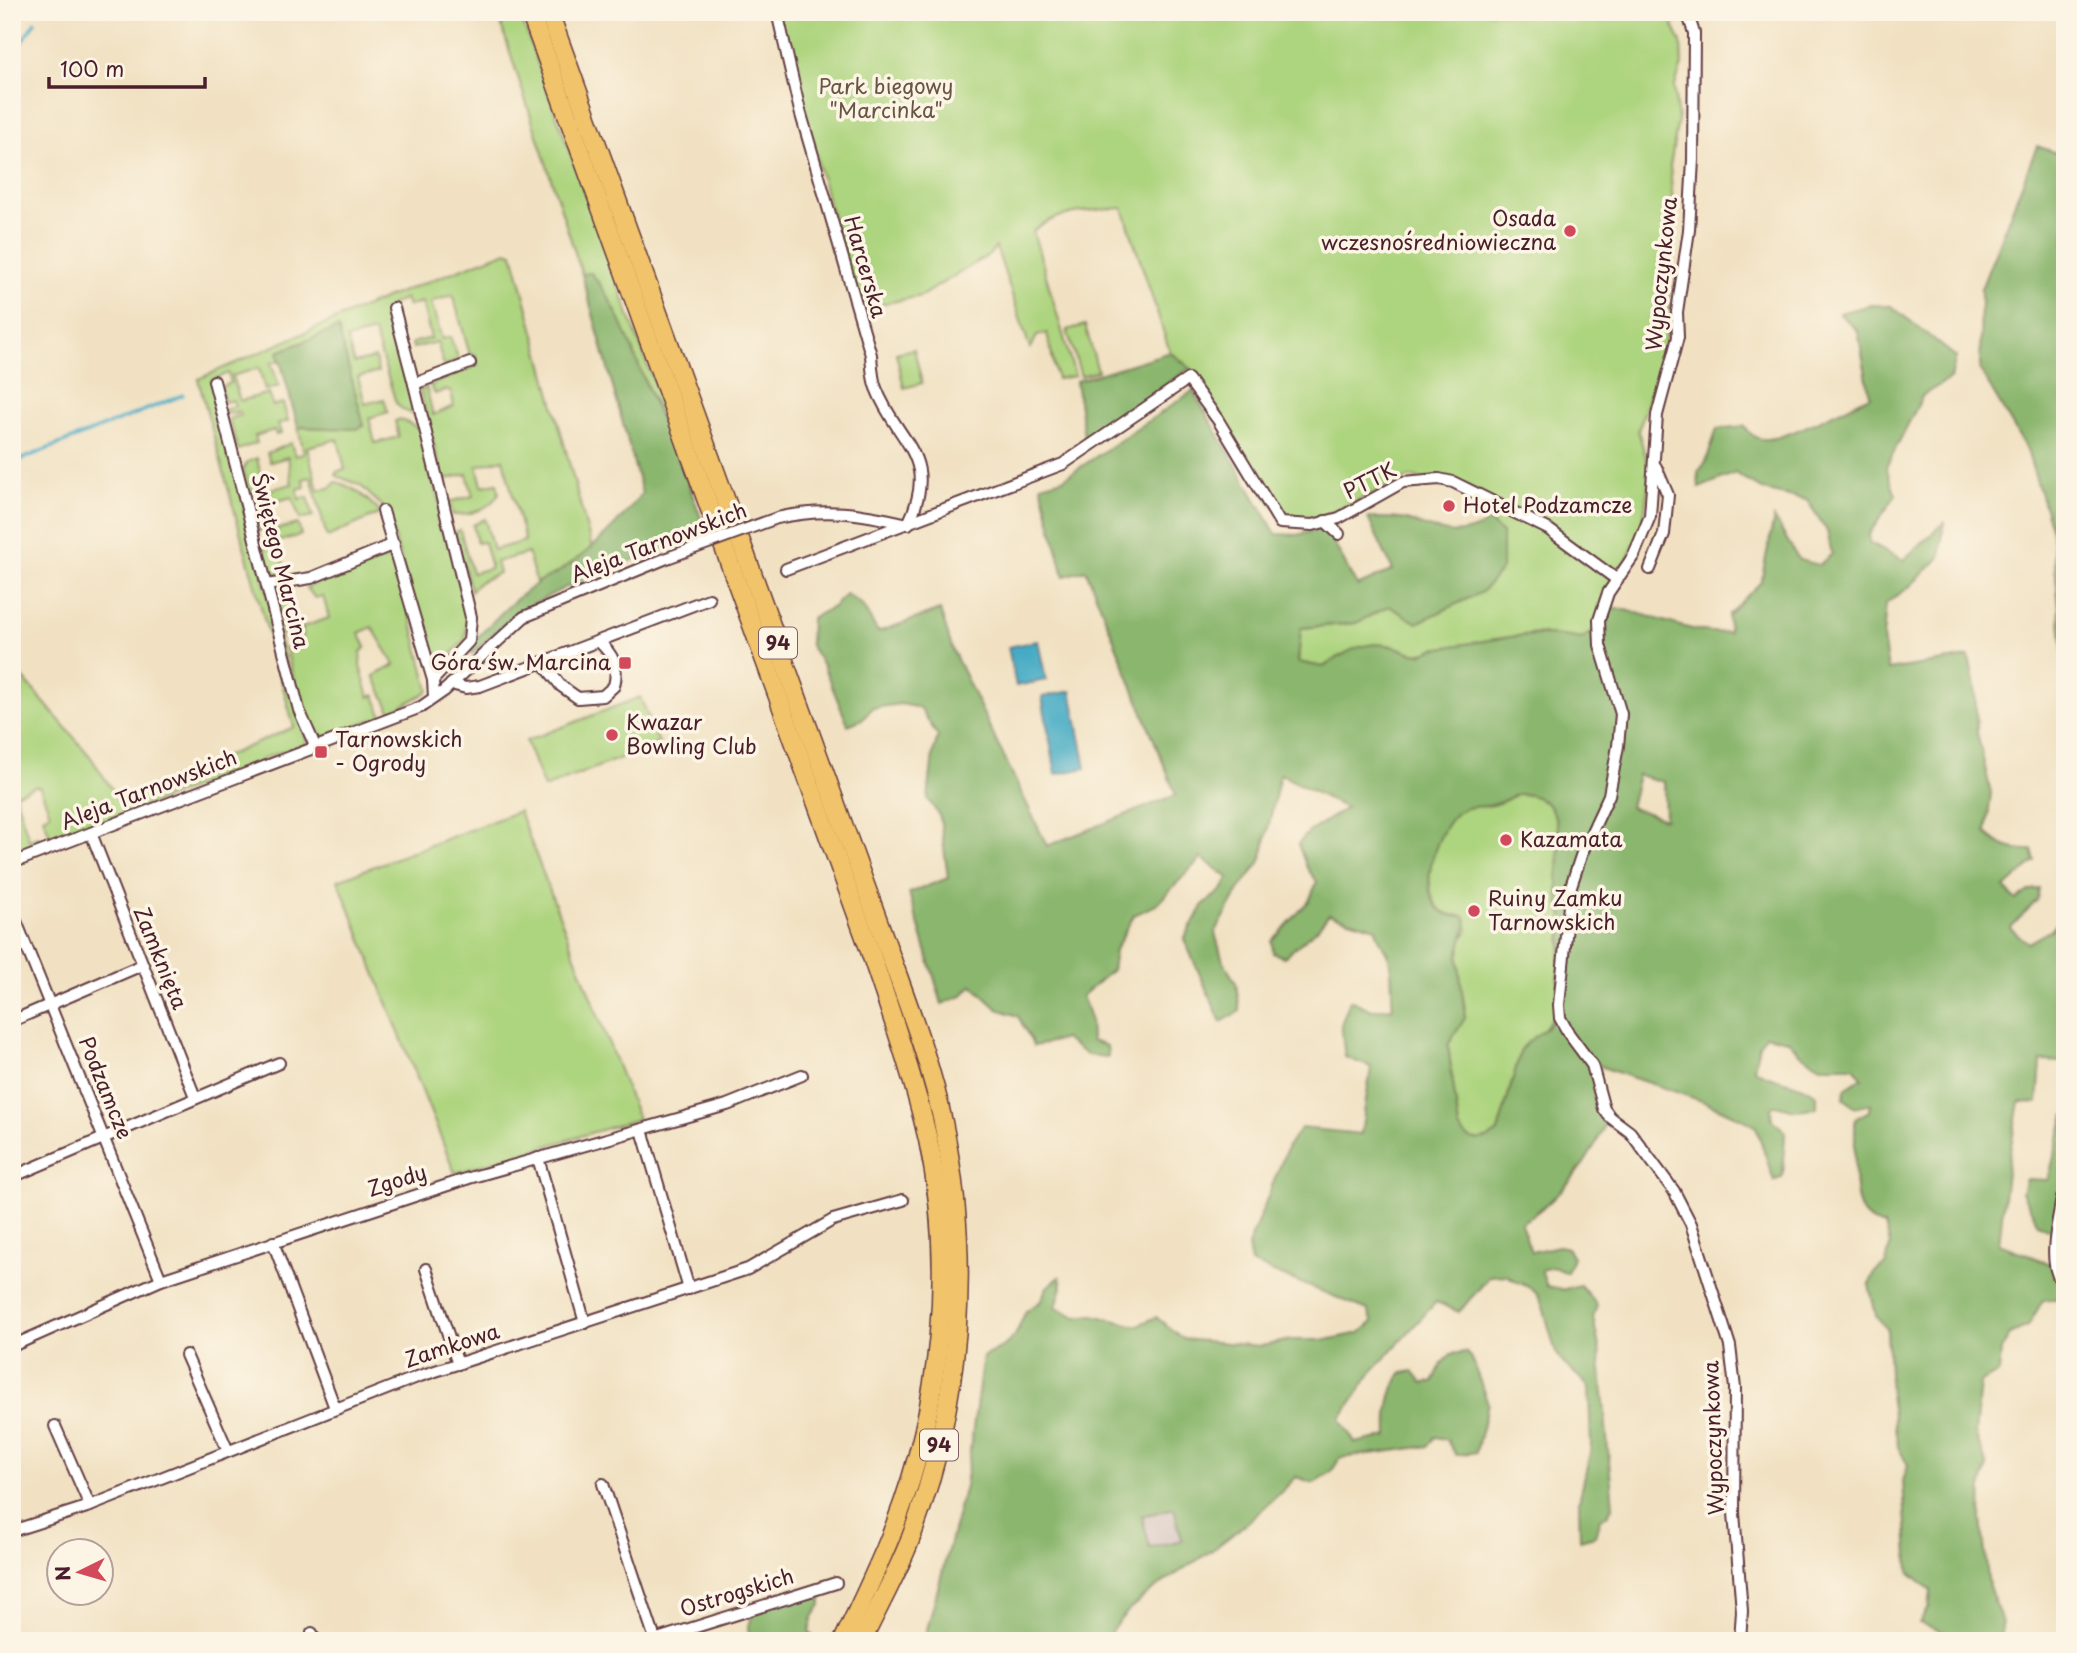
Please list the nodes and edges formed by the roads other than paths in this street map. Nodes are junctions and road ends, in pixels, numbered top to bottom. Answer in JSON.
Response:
{"nodes":[{"id":1,"x":530,"y":12,"type":"edge"},
{"id":2,"x":549,"y":12,"type":"edge"},
{"id":3,"x":777,"y":12,"type":"edge"},
{"id":4,"x":1687,"y":12,"type":"edge"},
{"id":5,"x":394,"y":308,"type":"dead end"},
{"id":6,"x":470,"y":363,"type":"dead end"},
{"id":7,"x":214,"y":381,"type":"dead end"},
{"id":8,"x":414,"y":384,"type":"junction"},
{"id":9,"x":1655,"y":464,"type":"junction"},
{"id":10,"x":383,"y":511,"type":"dead end"},
{"id":11,"x":1325,"y":521,"type":"junction"},
{"id":12,"x":908,"y":524,"type":"junction"},
{"id":13,"x":1339,"y":534,"type":"dead end"},
{"id":14,"x":394,"y":544,"type":"junction"},
{"id":15,"x":786,"y":569,"type":"dead end"},
{"id":16,"x":1650,"y":569,"type":"dead end"},
{"id":17,"x":1616,"y":579,"type":"junction"},
{"id":18,"x":267,"y":585,"type":"junction"},
{"id":19,"x":709,"y":599,"type":"dead end"},
{"id":20,"x":598,"y":641,"type":"junction"},
{"id":21,"x":542,"y":662,"type":"junction"},
{"id":22,"x":433,"y":680,"type":"junction"},
{"id":23,"x":451,"y":684,"type":"junction"},
{"id":24,"x":434,"y":697,"type":"junction"},
{"id":25,"x":316,"y":748,"type":"junction"},
{"id":26,"x":91,"y":833,"type":"junction"},
{"id":27,"x":12,"y":863,"type":"edge"},
{"id":28,"x":12,"y":911,"type":"edge"},
{"id":29,"x":142,"y":965,"type":"junction"},
{"id":30,"x":49,"y":1004,"type":"junction"},
{"id":31,"x":12,"y":1021,"type":"edge"},
{"id":32,"x":279,"y":1063,"type":"dead end"},
{"id":33,"x":802,"y":1075,"type":"dead end"},
{"id":34,"x":195,"y":1097,"type":"junction"},
{"id":35,"x":642,"y":1130,"type":"junction"},
{"id":36,"x":104,"y":1137,"type":"junction"},
{"id":37,"x":538,"y":1158,"type":"junction"},
{"id":38,"x":12,"y":1177,"type":"edge"},
{"id":39,"x":2062,"y":1198,"type":"dead end"},
{"id":40,"x":904,"y":1200,"type":"dead end"},
{"id":41,"x":273,"y":1242,"type":"junction"},
{"id":42,"x":426,"y":1269,"type":"dead end"},
{"id":43,"x":161,"y":1280,"type":"junction"},
{"id":44,"x":2065,"y":1287,"type":"edge"},
{"id":45,"x":689,"y":1289,"type":"junction"},
{"id":46,"x":585,"y":1323,"type":"junction"},
{"id":47,"x":12,"y":1346,"type":"edge"},
{"id":48,"x":186,"y":1355,"type":"dead end"},
{"id":49,"x":458,"y":1364,"type":"junction"},
{"id":50,"x":335,"y":1408,"type":"junction"},
{"id":51,"x":55,"y":1426,"type":"dead end"},
{"id":52,"x":228,"y":1451,"type":"junction"},
{"id":53,"x":603,"y":1485,"type":"dead end"},
{"id":54,"x":90,"y":1506,"type":"junction"},
{"id":55,"x":12,"y":1531,"type":"edge"},
{"id":56,"x":836,"y":1583,"type":"dead end"},
{"id":57,"x":653,"y":1640,"type":"edge"},
{"id":58,"x":843,"y":1641,"type":"edge"},
{"id":59,"x":862,"y":1641,"type":"edge"},
{"id":60,"x":1740,"y":1641,"type":"edge"}],
"edges":[{"from":1,"to":58,"type":"main road","number":"94"},
{"from":2,"to":59,"type":"main road","number":"94"},
{"from":3,"to":12,"type":"street","name":"Harcerska"},
{"from":4,"to":9,"type":"street","name":"Wypoczynkowa"},
{"from":5,"to":8,"type":"street"},
{"from":6,"to":8,"type":"street"},
{"from":7,"to":18,"type":"street","name":"Świętego Marcina"},
{"from":8,"to":22,"type":"street"},
{"from":9,"to":16,"type":"street"},
{"from":9,"to":17,"type":"street","name":"Wypoczynkowa"},
{"from":10,"to":14,"type":"street"},
{"from":11,"to":12,"type":"street","name":"PTTK"},
{"from":11,"to":13,"type":"street","name":"PTTK"},
{"from":11,"to":17,"type":"street","name":"PTTK"},
{"from":12,"to":15,"type":"street"},
{"from":12,"to":23,"type":"street","name":"Aleja Tarnowskich","bridge":true},
{"from":14,"to":18,"type":"street"},
{"from":14,"to":22,"type":"street"},
{"from":17,"to":60,"type":"street","name":"Wypoczynkowa"},
{"from":18,"to":25,"type":"street","name":"Świętego Marcina"},
{"from":19,"to":20,"type":"street"},
{"from":20,"to":21,"type":"street"},
{"from":20,"to":21,"type":"street"},
{"from":21,"to":23,"type":"street"},
{"from":22,"to":24,"type":"street"},
{"from":23,"to":24,"type":"street","name":"Aleja Tarnowskich"},
{"from":24,"to":25,"type":"street","name":"Aleja Tarnowskich"},
{"from":25,"to":26,"type":"street","name":"Aleja Tarnowskich"},
{"from":26,"to":27,"type":"street","name":"Aleja Tarnowskich"},
{"from":26,"to":29,"type":"street","name":"Zamknięta"},
{"from":28,"to":30,"type":"street","name":"Podzamcze"},
{"from":29,"to":30,"type":"street"},
{"from":29,"to":34,"type":"street","name":"Zamknięta"},
{"from":30,"to":31,"type":"street"},
{"from":30,"to":36,"type":"street","name":"Podzamcze"},
{"from":32,"to":34,"type":"street"},
{"from":33,"to":35,"type":"street","name":"Zgody"},
{"from":34,"to":36,"type":"street"},
{"from":35,"to":37,"type":"street","name":"Zgody"},
{"from":35,"to":45,"type":"street"},
{"from":36,"to":38,"type":"street"},
{"from":36,"to":43,"type":"street","name":"Podzamcze"},
{"from":37,"to":41,"type":"street","name":"Zgody"},
{"from":37,"to":46,"type":"street"},
{"from":39,"to":44,"type":"street"},
{"from":40,"to":45,"type":"street","name":"Zamkowa"},
{"from":41,"to":43,"type":"street","name":"Zgody"},
{"from":41,"to":50,"type":"street"},
{"from":42,"to":49,"type":"street"},
{"from":43,"to":47,"type":"street","name":"Zgody"},
{"from":45,"to":46,"type":"street","name":"Zamkowa"},
{"from":46,"to":49,"type":"street","name":"Zamkowa"},
{"from":48,"to":52,"type":"street"},
{"from":49,"to":50,"type":"street","name":"Zamkowa"},
{"from":50,"to":52,"type":"street","name":"Zamkowa"},
{"from":51,"to":54,"type":"street"},
{"from":52,"to":54,"type":"street","name":"Zamkowa"},
{"from":53,"to":57,"type":"street"},
{"from":54,"to":55,"type":"street","name":"Zamkowa"},
{"from":56,"to":57,"type":"street","name":"Ostrogskich"}]}
